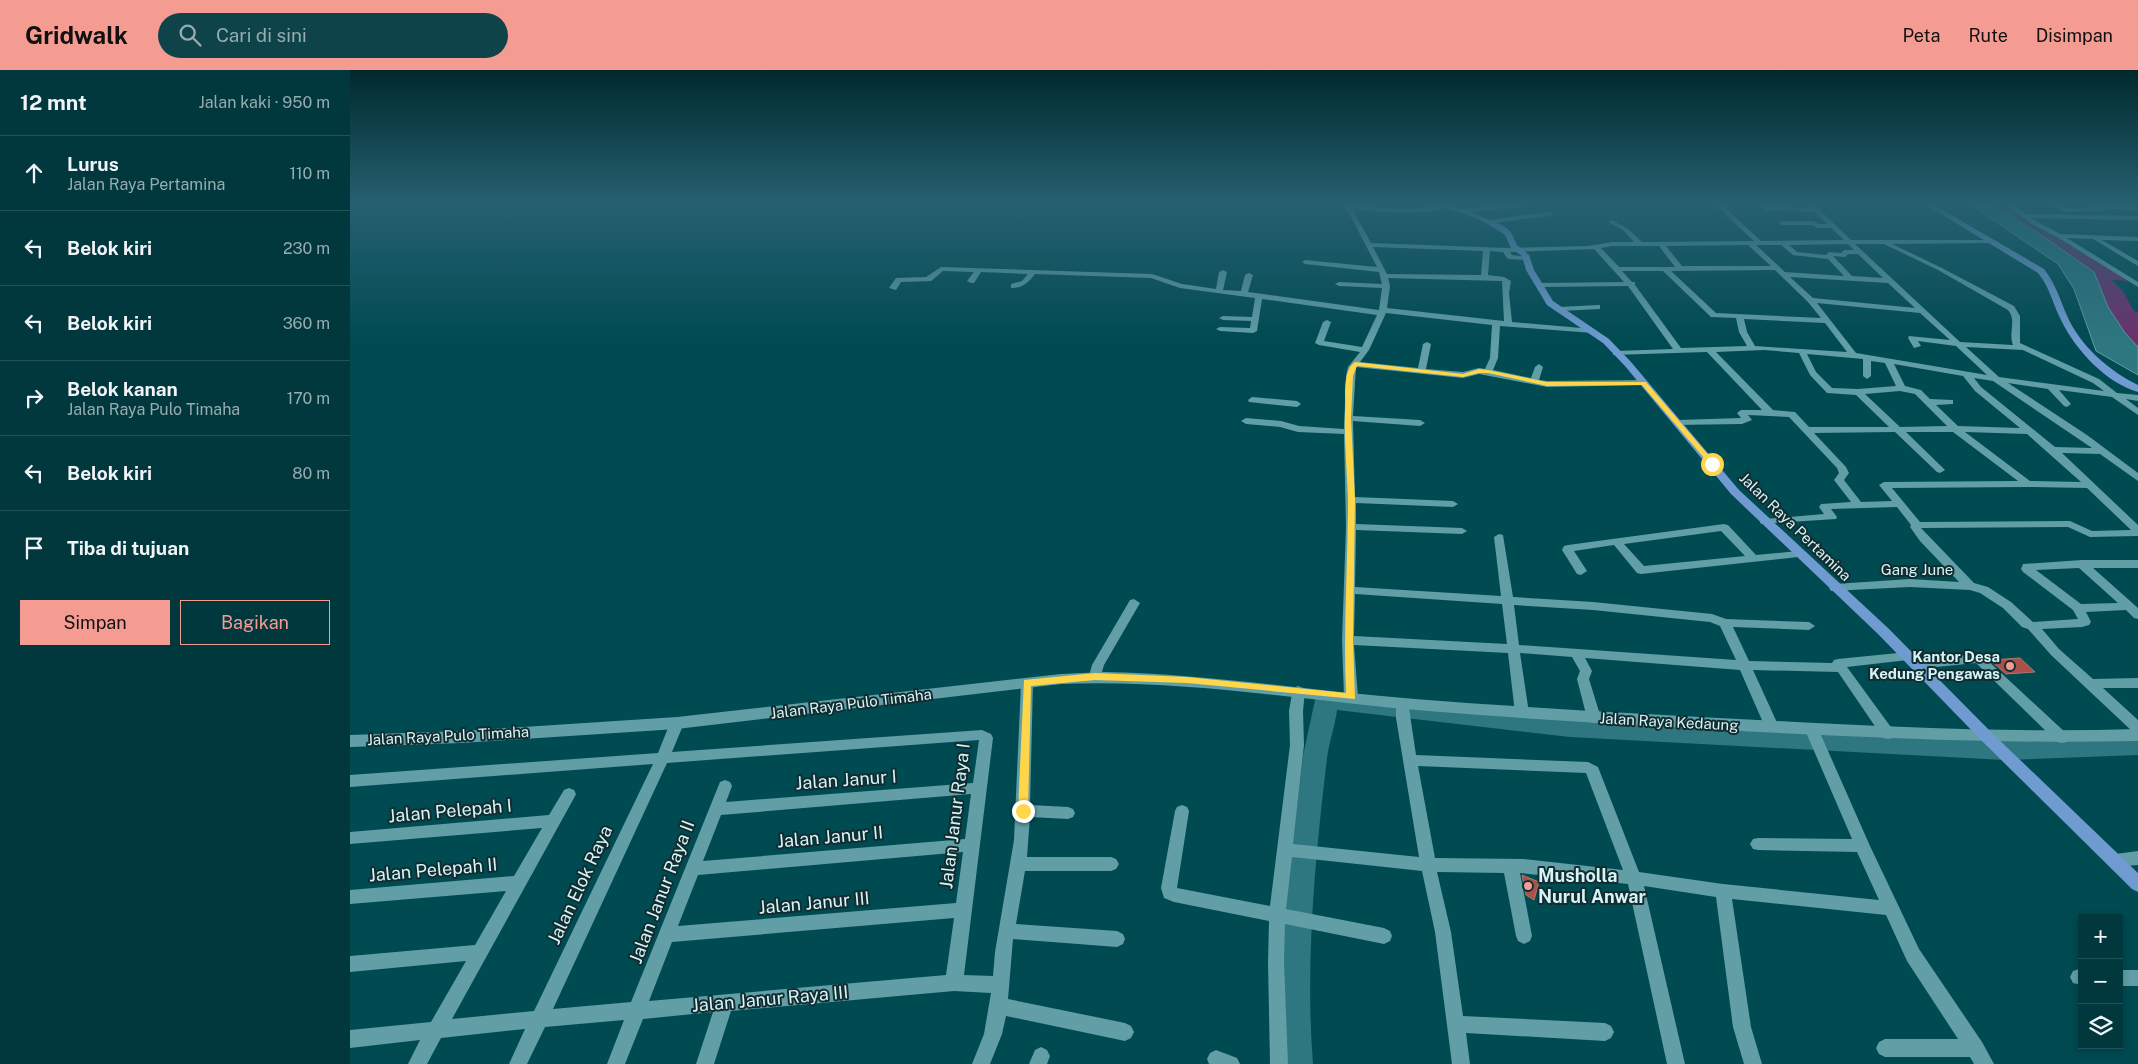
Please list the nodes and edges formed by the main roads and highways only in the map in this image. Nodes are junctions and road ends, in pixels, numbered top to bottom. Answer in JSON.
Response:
{"nodes":[{"id":1,"x":1512,"y":249,"type":"edge"},
{"id":2,"x":2003,"y":249,"type":"edge"},
{"id":3,"x":2138,"y":389,"type":"edge"},
{"id":4,"x":2138,"y":884,"type":"edge"}],
"edges":[{"from":1,"to":4,"type":"main road","name":"Jalan Raya Pertamina"},
{"from":2,"to":3,"type":"main road"}]}
